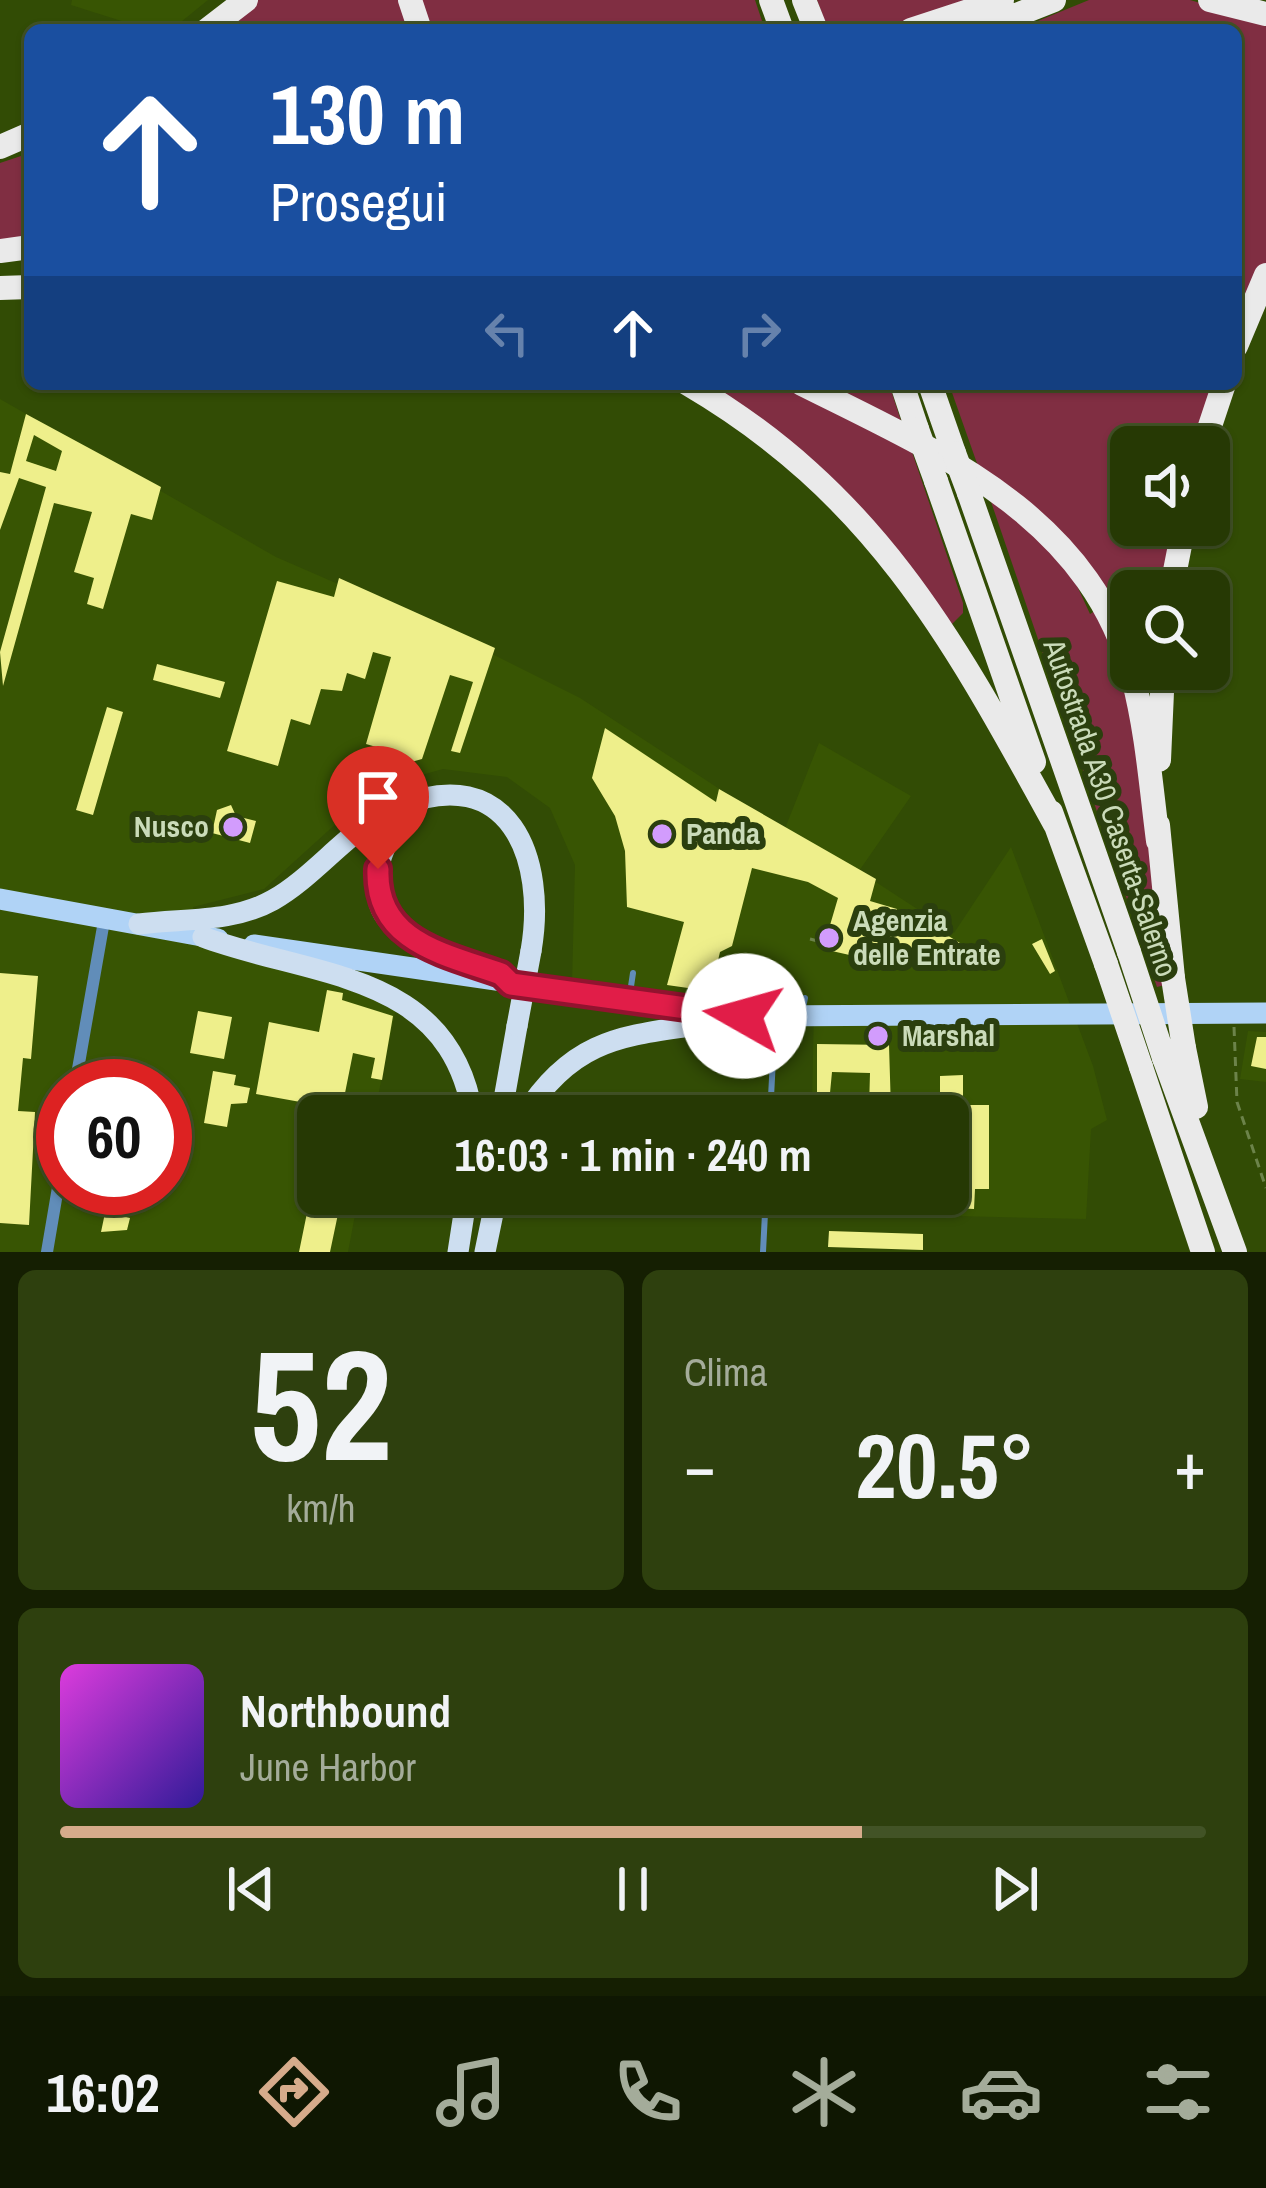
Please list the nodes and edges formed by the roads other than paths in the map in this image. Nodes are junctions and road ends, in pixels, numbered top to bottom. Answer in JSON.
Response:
{"nodes":[{"id":1,"x":246,"y":0,"type":"edge"},
{"id":2,"x":1006,"y":0,"type":"edge"},
{"id":3,"x":1054,"y":0,"type":"edge"},
{"id":4,"x":1210,"y":0,"type":"edge"},
{"id":5,"x":1266,"y":14,"type":"edge"},
{"id":6,"x":215,"y":24,"type":"edge"},
{"id":7,"x":930,"y":24,"type":"edge"},
{"id":8,"x":949,"y":24,"type":"edge"},
{"id":9,"x":994,"y":24,"type":"edge"},
{"id":10,"x":1266,"y":275,"type":"edge"},
{"id":11,"x":1242,"y":332,"type":"edge"},
{"id":12,"x":696,"y":390,"type":"edge"},
{"id":13,"x":814,"y":390,"type":"edge"},
{"id":14,"x":904,"y":390,"type":"edge"},
{"id":15,"x":932,"y":390,"type":"edge"},
{"id":16,"x":1221,"y":390,"type":"edge"},
{"id":17,"x":1210,"y":426,"type":"edge"},
{"id":18,"x":1162,"y":690,"type":"edge"},
{"id":19,"x":420,"y":803,"type":"junction"},
{"id":20,"x":1056,"y":826,"type":"junction"},
{"id":21,"x":1158,"y":841,"type":"junction"},
{"id":22,"x":0,"y":899,"type":"edge"},
{"id":23,"x":104,"y":921,"type":"junction"},
{"id":24,"x":140,"y":924,"type":"junction"},
{"id":25,"x":203,"y":937,"type":"junction"},
{"id":26,"x":633,"y":973,"type":"dead end"},
{"id":27,"x":511,"y":984,"type":"junction"},
{"id":28,"x":629,"y":1002,"type":"junction"},
{"id":29,"x":789,"y":1009,"type":"junction"},
{"id":30,"x":1266,"y":1013,"type":"edge"},
{"id":31,"x":744,"y":1016,"type":"junction"},
{"id":32,"x":1163,"y":1058,"type":"junction"},
{"id":33,"x":80,"y":1059,"type":"edge"},
{"id":34,"x":465,"y":1095,"type":"edge"},
{"id":35,"x":505,"y":1095,"type":"edge"},
{"id":36,"x":541,"y":1095,"type":"edge"},
{"id":37,"x":774,"y":1095,"type":"edge"},
{"id":38,"x":53,"y":1215,"type":"edge"},
{"id":39,"x":464,"y":1215,"type":"edge"},
{"id":40,"x":486,"y":1215,"type":"edge"},
{"id":41,"x":490,"y":1215,"type":"edge"},
{"id":42,"x":765,"y":1215,"type":"edge"},
{"id":43,"x":46,"y":1252,"type":"edge"},
{"id":44,"x":458,"y":1252,"type":"edge"},
{"id":45,"x":473,"y":1252,"type":"edge"},
{"id":46,"x":485,"y":1252,"type":"edge"},
{"id":47,"x":763,"y":1252,"type":"edge"},
{"id":48,"x":1203,"y":1252,"type":"edge"},
{"id":49,"x":1235,"y":1252,"type":"edge"}],
"edges":[{"from":1,"to":6,"type":"highway"},
{"from":2,"to":7,"type":"highway"},
{"from":2,"to":8,"type":"highway"},
{"from":3,"to":9,"type":"highway"},
{"from":4,"to":5,"type":"highway"},
{"from":10,"to":11,"type":"highway"},
{"from":12,"to":20,"type":"highway"},
{"from":13,"to":21,"type":"highway"},
{"from":14,"to":20,"type":"highway","name":"Autostrada A30 Caserta-Salerno","bridge":true},
{"from":15,"to":32,"type":"highway","name":"Autostrada A30 Caserta-Salerno","bridge":true},
{"from":16,"to":17,"type":"highway"},
{"from":18,"to":21,"type":"highway"},
{"from":19,"to":24,"type":"highway"},
{"from":19,"to":27,"type":"highway"},
{"from":19,"to":35,"type":"highway","bridge":true},
{"from":20,"to":32,"type":"highway","name":"Autostrada A30 Caserta-Salerno","bridge":true},
{"from":21,"to":32,"type":"highway","bridge":true},
{"from":22,"to":23,"type":"main road"},
{"from":23,"to":24,"type":"main road"},
{"from":23,"to":33,"type":"street"},
{"from":24,"to":25,"type":"main road"},
{"from":25,"to":27,"type":"main road"},
{"from":25,"to":34,"type":"highway"},
{"from":26,"to":28,"type":"lane"},
{"from":27,"to":28,"type":"main road"},
{"from":28,"to":31,"type":"main road"},
{"from":29,"to":30,"type":"main road"},
{"from":29,"to":31,"type":"main road"},
{"from":29,"to":37,"type":"lane"},
{"from":31,"to":36,"type":"highway"},
{"from":32,"to":48,"type":"highway","name":"Autostrada A30 Caserta-Salerno"},
{"from":32,"to":49,"type":"highway","name":"Autostrada A30 Caserta-Salerno"},
{"from":38,"to":43,"type":"street"},
{"from":39,"to":44,"type":"highway"},
{"from":40,"to":45,"type":"highway"},
{"from":41,"to":46,"type":"highway"},
{"from":42,"to":47,"type":"lane"}]}
